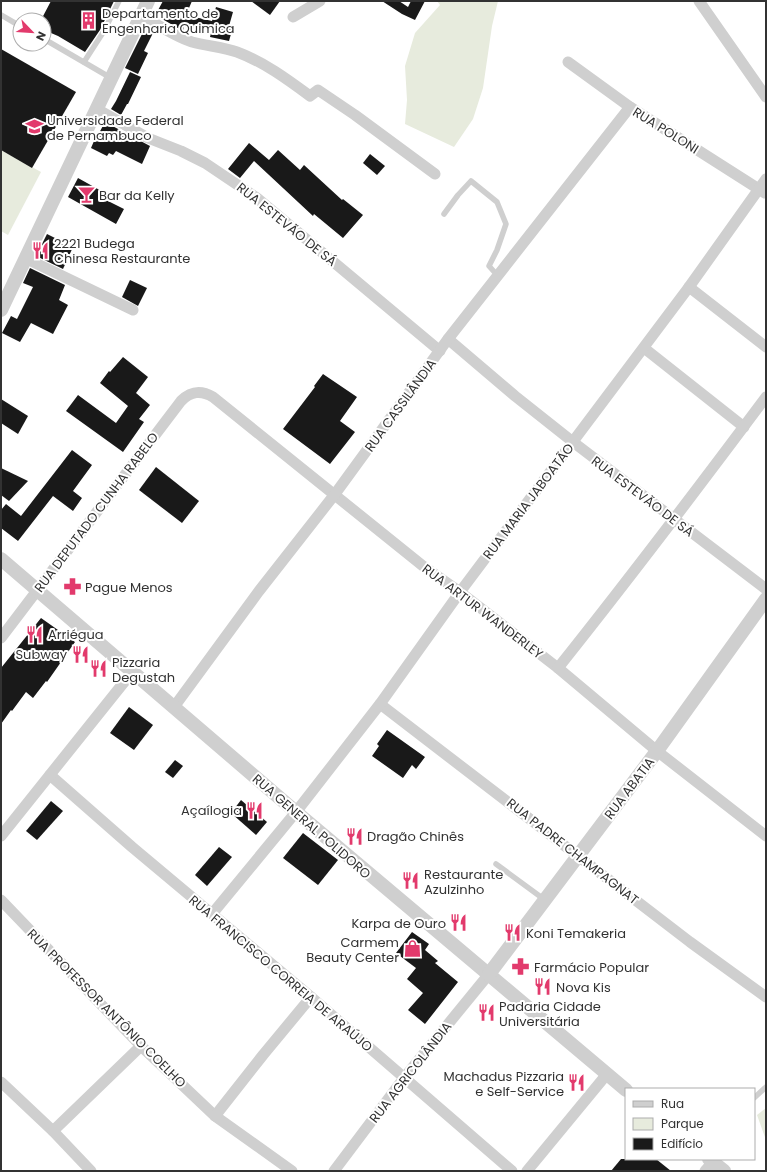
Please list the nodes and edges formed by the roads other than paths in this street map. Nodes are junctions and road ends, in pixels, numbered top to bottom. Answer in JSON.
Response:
{"nodes":[{"id":1,"x":119,"y":1,"type":"edge"},
{"id":2,"x":148,"y":1,"type":"edge"},
{"id":3,"x":320,"y":1,"type":"edge"},
{"id":4,"x":699,"y":1,"type":"edge"},
{"id":5,"x":1,"y":15,"type":"edge"},
{"id":6,"x":141,"y":15,"type":"junction"},
{"id":7,"x":293,"y":17,"type":"dead end"},
{"id":8,"x":12,"y":21,"type":"edge"},
{"id":9,"x":52,"y":44,"type":"edge"},
{"id":10,"x":84,"y":62,"type":"junction"},
{"id":11,"x":568,"y":62,"type":"dead end"},
{"id":12,"x":112,"y":78,"type":"junction"},
{"id":13,"x":766,"y":97,"type":"edge"},
{"id":14,"x":630,"y":107,"type":"junction"},
{"id":15,"x":97,"y":109,"type":"junction"},
{"id":16,"x":435,"y":174,"type":"dead end"},
{"id":17,"x":766,"y":179,"type":"edge"},
{"id":18,"x":763,"y":191,"type":"edge"},
{"id":19,"x":444,"y":214,"type":"dead end"},
{"id":20,"x":25,"y":258,"type":"junction"},
{"id":21,"x":498,"y":276,"type":"junction"},
{"id":22,"x":689,"y":287,"type":"junction"},
{"id":23,"x":1,"y":310,"type":"edge"},
{"id":24,"x":133,"y":310,"type":"dead end"},
{"id":25,"x":448,"y":339,"type":"junction"},
{"id":26,"x":766,"y":347,"type":"edge"},
{"id":27,"x":644,"y":348,"type":"junction"},
{"id":28,"x":440,"y":351,"type":"junction"},
{"id":29,"x":196,"y":392,"type":"joint"},
{"id":30,"x":766,"y":397,"type":"edge"},
{"id":31,"x":744,"y":427,"type":"junction"},
{"id":32,"x":573,"y":442,"type":"junction"},
{"id":33,"x":335,"y":494,"type":"junction"},
{"id":34,"x":674,"y":519,"type":"junction"},
{"id":35,"x":1,"y":559,"type":"edge"},
{"id":36,"x":766,"y":589,"type":"edge"},
{"id":37,"x":38,"y":590,"type":"junction"},
{"id":38,"x":460,"y":592,"type":"junction"},
{"id":39,"x":766,"y":600,"type":"edge"},
{"id":40,"x":1,"y":638,"type":"edge"},
{"id":41,"x":558,"y":668,"type":"junction"},
{"id":42,"x":133,"y":671,"type":"junction"},
{"id":43,"x":380,"y":704,"type":"junction"},
{"id":44,"x":174,"y":707,"type":"junction"},
{"id":45,"x":658,"y":751,"type":"junction"},
{"id":46,"x":50,"y":775,"type":"junction"},
{"id":47,"x":296,"y":812,"type":"junction"},
{"id":48,"x":1,"y":836,"type":"edge"},
{"id":49,"x":766,"y":836,"type":"edge"},
{"id":50,"x":579,"y":856,"type":"junction"},
{"id":51,"x":496,"y":864,"type":"dead end"},
{"id":52,"x":1,"y":900,"type":"edge"},
{"id":53,"x":545,"y":900,"type":"junction"},
{"id":54,"x":212,"y":914,"type":"junction"},
{"id":55,"x":489,"y":974,"type":"junction"},
{"id":56,"x":311,"y":996,"type":"junction"},
{"id":57,"x":766,"y":997,"type":"edge"},
{"id":58,"x":141,"y":1046,"type":"junction"},
{"id":59,"x":607,"y":1074,"type":"junction"},
{"id":60,"x":404,"y":1078,"type":"junction"},
{"id":61,"x":1,"y":1082,"type":"edge"},
{"id":62,"x":766,"y":1087,"type":"edge"},
{"id":63,"x":625,"y":1089,"type":"edge"},
{"id":64,"x":755,"y":1097,"type":"edge"},
{"id":65,"x":215,"y":1116,"type":"junction"},
{"id":66,"x":53,"y":1131,"type":"junction"},
{"id":67,"x":709,"y":1164,"type":"edge"},
{"id":68,"x":91,"y":1171,"type":"edge"},
{"id":69,"x":292,"y":1171,"type":"edge"},
{"id":70,"x":334,"y":1171,"type":"edge"},
{"id":71,"x":512,"y":1171,"type":"edge"},
{"id":72,"x":527,"y":1171,"type":"edge"},
{"id":73,"x":724,"y":1171,"type":"edge"}],
"edges":[{"from":1,"to":10,"type":"lane"},
{"from":2,"to":6,"type":"street"},
{"from":3,"to":7,"type":"street"},
{"from":4,"to":13,"type":"street"},
{"from":5,"to":8,"type":"lane"},
{"from":6,"to":12,"type":"street"},
{"from":6,"to":16,"type":"street"},
{"from":9,"to":10,"type":"lane"},
{"from":10,"to":12,"type":"lane"},
{"from":11,"to":14,"type":"street","name":"RUA POLONI"},
{"from":12,"to":15,"type":"street"},
{"from":14,"to":18,"type":"street","name":"RUA POLONI"},
{"from":14,"to":21,"type":"street","name":"RUA CASSILÂNDIA"},
{"from":15,"to":20,"type":"street"},
{"from":15,"to":28,"type":"street","name":"RUA ESTEVÃO DE SÁ"},
{"from":17,"to":18,"type":"street","name":"RUA MARIA JABOATÃO"},
{"from":18,"to":22,"type":"street","name":"RUA MARIA JABOATÃO"},
{"from":19,"to":21,"type":"lane"},
{"from":20,"to":23,"type":"street"},
{"from":20,"to":24,"type":"street"},
{"from":21,"to":25,"type":"street","name":"RUA CASSILÂNDIA"},
{"from":22,"to":26,"type":"street"},
{"from":22,"to":27,"type":"street","name":"RUA MARIA JABOATÃO"},
{"from":25,"to":28,"type":"street","name":"RUA CASSILÂNDIA"},
{"from":25,"to":32,"type":"street","name":"RUA ESTEVÃO DE SÁ"},
{"from":27,"to":31,"type":"street"},
{"from":27,"to":32,"type":"street","name":"RUA MARIA JABOATÃO"},
{"from":28,"to":33,"type":"street","name":"RUA CASSILÂNDIA"},
{"from":29,"to":33,"type":"street","name":"RUA ARTUR WANDERLEY"},
{"from":29,"to":37,"type":"street","name":"RUA DEPUTADO CUNHA RABELO"},
{"from":30,"to":31,"type":"street"},
{"from":31,"to":34,"type":"street"},
{"from":32,"to":34,"type":"street","name":"RUA ESTEVÃO DE SÁ"},
{"from":32,"to":38,"type":"street","name":"RUA MARIA JABOATÃO"},
{"from":33,"to":38,"type":"street","name":"RUA ARTUR WANDERLEY"},
{"from":33,"to":44,"type":"street","name":"RUA CASSILÂNDIA"},
{"from":34,"to":36,"type":"street","name":"RUA ESTEVÃO DE SÁ"},
{"from":34,"to":41,"type":"street"},
{"from":35,"to":37,"type":"street","name":"RUA GENERAL POLIDORO"},
{"from":37,"to":40,"type":"street","name":"RUA DEPUTADO CUNHA RABELO"},
{"from":37,"to":42,"type":"street","name":"RUA GENERAL POLIDORO"},
{"from":38,"to":41,"type":"street","name":"RUA ARTUR WANDERLEY"},
{"from":38,"to":43,"type":"street","name":"RUA MARIA JABOATÃO"},
{"from":39,"to":45,"type":"street","name":"RUA ABATIA"},
{"from":41,"to":45,"type":"street","name":"RUA ARTUR WANDERLEY"},
{"from":42,"to":44,"type":"street","name":"RUA GENERAL POLIDORO"},
{"from":42,"to":46,"type":"street"},
{"from":43,"to":47,"type":"street","name":"RUA MARIA JABOATÃO"},
{"from":43,"to":50,"type":"street","name":"RUA PADRE CHAMPAGNAT"},
{"from":44,"to":47,"type":"street","name":"RUA GENERAL POLIDORO"},
{"from":45,"to":49,"type":"street","name":"RUA ARTUR WANDERLEY"},
{"from":45,"to":50,"type":"street","name":"RUA ABATIA"},
{"from":46,"to":48,"type":"street"},
{"from":46,"to":54,"type":"street","name":"RUA FRANCISCO CORREIA DE ARAÚJO"},
{"from":47,"to":54,"type":"street","name":"RUA MARIA JABOATÃO"},
{"from":47,"to":55,"type":"street","name":"RUA GENERAL POLIDORO"},
{"from":50,"to":53,"type":"street","name":"RUA ABATIA"},
{"from":50,"to":57,"type":"street","name":"RUA PADRE CHAMPAGNAT"},
{"from":51,"to":53,"type":"lane"},
{"from":52,"to":58,"type":"street","name":"RUA PROFESSOR ANTÔNIO COELHO"},
{"from":53,"to":55,"type":"street","name":"RUA ABATIA"},
{"from":54,"to":56,"type":"street","name":"RUA FRANCISCO CORREIA DE ARAÚJO"},
{"from":55,"to":59,"type":"street","name":"RUA GENERAL POLIDORO"},
{"from":55,"to":60,"type":"street","name":"RUA AGRICOLÂNDIA"},
{"from":56,"to":60,"type":"street","name":"RUA FRANCISCO CORREIA DE ARAÚJO"},
{"from":56,"to":65,"type":"street"},
{"from":58,"to":65,"type":"street","name":"RUA PROFESSOR ANTÔNIO COELHO"},
{"from":58,"to":66,"type":"street"},
{"from":59,"to":63,"type":"street","name":"RUA GENERAL POLIDORO"},
{"from":59,"to":72,"type":"street"},
{"from":60,"to":70,"type":"street","name":"RUA AGRICOLÂNDIA"},
{"from":60,"to":71,"type":"street","name":"RUA FRANCISCO CORREIA DE ARAÚJO"},
{"from":61,"to":66,"type":"street"},
{"from":62,"to":64,"type":"lane"},
{"from":65,"to":69,"type":"street","name":"RUA PROFESSOR ANTÔNIO COELHO"},
{"from":66,"to":68,"type":"street"},
{"from":67,"to":73,"type":"street"}]}
